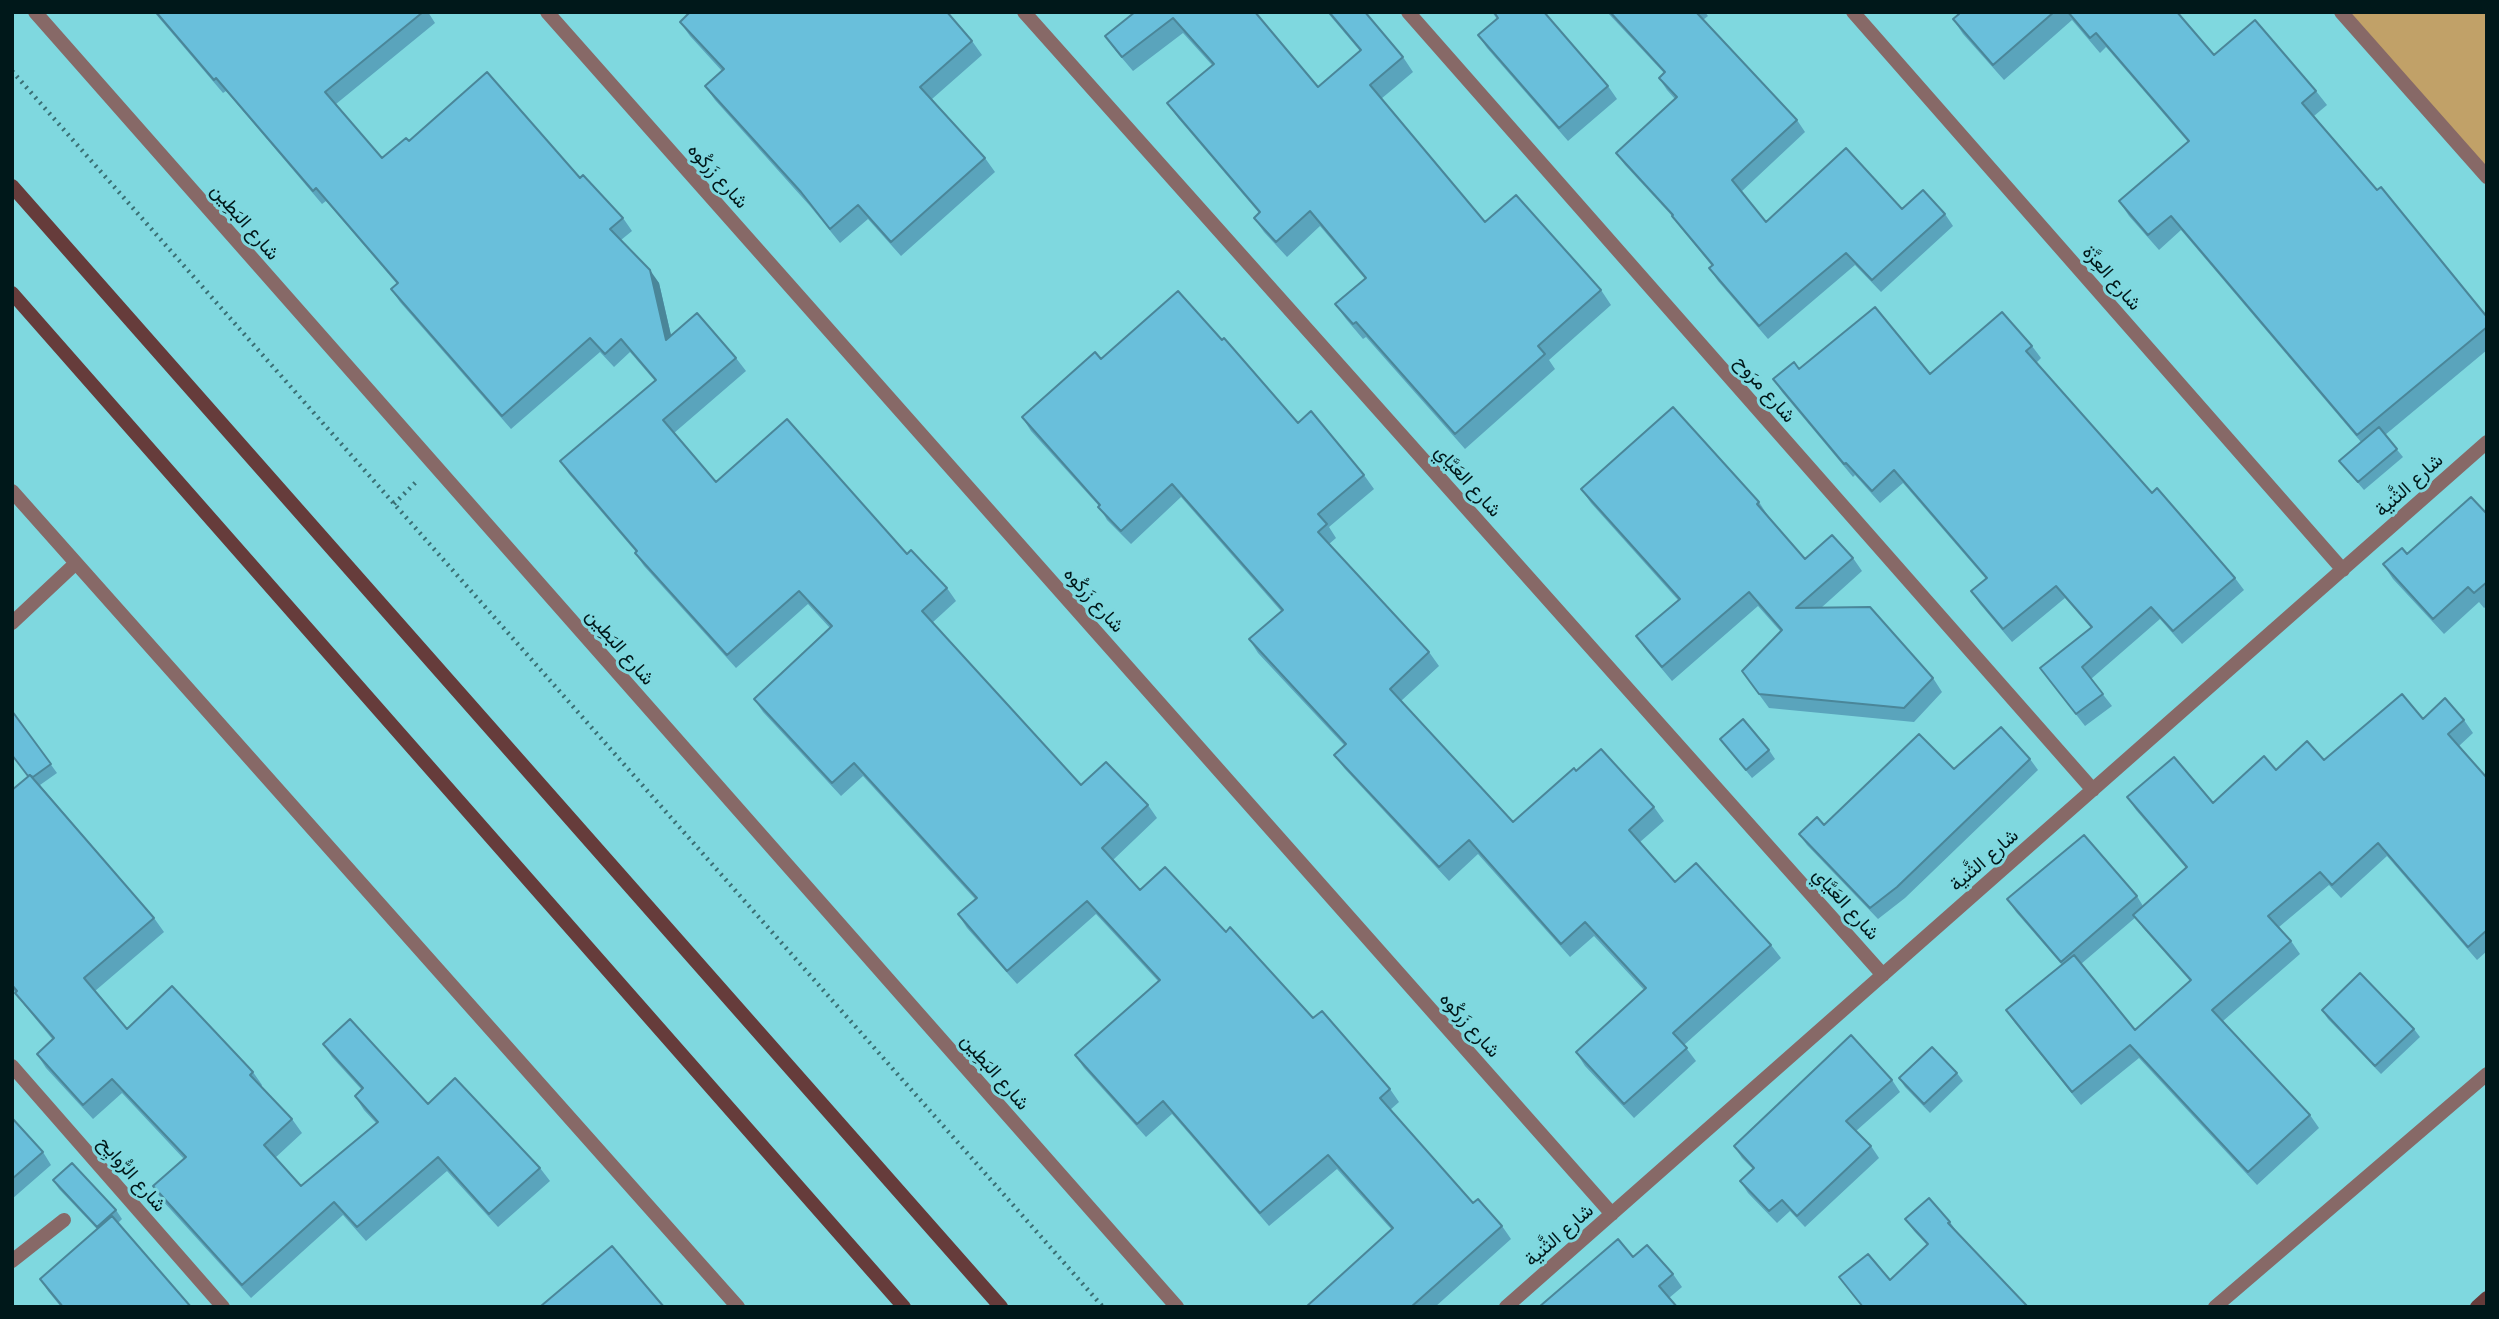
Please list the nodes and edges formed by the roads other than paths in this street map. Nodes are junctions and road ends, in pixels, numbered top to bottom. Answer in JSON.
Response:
{"nodes":[{"id":1,"x":34,"y":12,"type":"edge"},
{"id":2,"x":547,"y":12,"type":"edge"},
{"id":3,"x":1024,"y":12,"type":"edge"},
{"id":4,"x":1408,"y":12,"type":"edge"},
{"id":5,"x":1853,"y":12,"type":"edge"},
{"id":6,"x":2341,"y":12,"type":"edge"},
{"id":7,"x":2487,"y":177,"type":"edge"},
{"id":8,"x":12,"y":186,"type":"edge"},
{"id":9,"x":12,"y":293,"type":"edge"},
{"id":10,"x":2487,"y":442,"type":"edge"},
{"id":11,"x":12,"y":491,"type":"edge"},
{"id":12,"x":76,"y":563,"type":"junction"},
{"id":13,"x":2343,"y":570,"type":"junction"},
{"id":14,"x":12,"y":623,"type":"edge"},
{"id":15,"x":2093,"y":790,"type":"junction"},
{"id":16,"x":1883,"y":975,"type":"junction"},
{"id":17,"x":12,"y":1066,"type":"edge"},
{"id":18,"x":2487,"y":1074,"type":"edge"},
{"id":19,"x":1612,"y":1214,"type":"junction"},
{"id":20,"x":64,"y":1220,"type":"dead end"},
{"id":21,"x":12,"y":1261,"type":"edge"},
{"id":22,"x":2487,"y":1298,"type":"edge"},
{"id":23,"x":223,"y":1307,"type":"edge"},
{"id":24,"x":738,"y":1307,"type":"edge"},
{"id":25,"x":904,"y":1307,"type":"edge"},
{"id":26,"x":1001,"y":1307,"type":"edge"},
{"id":27,"x":1177,"y":1307,"type":"edge"},
{"id":28,"x":1506,"y":1307,"type":"edge"},
{"id":29,"x":2215,"y":1307,"type":"edge"},
{"id":30,"x":2477,"y":1307,"type":"edge"}],
"edges":[{"from":1,"to":27,"type":"street","name":"شارع البَطِين"},
{"from":2,"to":19,"type":"street","name":"شارع زَركُوه"},
{"from":3,"to":16,"type":"street","name":"شارع العَيَّاي"},
{"from":4,"to":15,"type":"street","name":"شارع مرَوح"},
{"from":5,"to":13,"type":"street","name":"شارع العِزَّة"},
{"from":6,"to":7,"type":"street"},
{"from":8,"to":26,"type":"main road"},
{"from":9,"to":25,"type":"main road"},
{"from":10,"to":13,"type":"street","name":"شارع الثَّنية"},
{"from":11,"to":12,"type":"street"},
{"from":12,"to":14,"type":"street"},
{"from":12,"to":24,"type":"street"},
{"from":13,"to":15,"type":"street","name":"شارع الثَّنية"},
{"from":15,"to":16,"type":"street","name":"شارع الثَّنية"},
{"from":16,"to":19,"type":"street","name":"شارع الثَّنية"},
{"from":17,"to":23,"type":"street","name":"شارع الرُّوايِح"},
{"from":18,"to":29,"type":"street"},
{"from":19,"to":28,"type":"street","name":"شارع الثَّنية"},
{"from":20,"to":21,"type":"street"},
{"from":22,"to":30,"type":"main road"}]}
